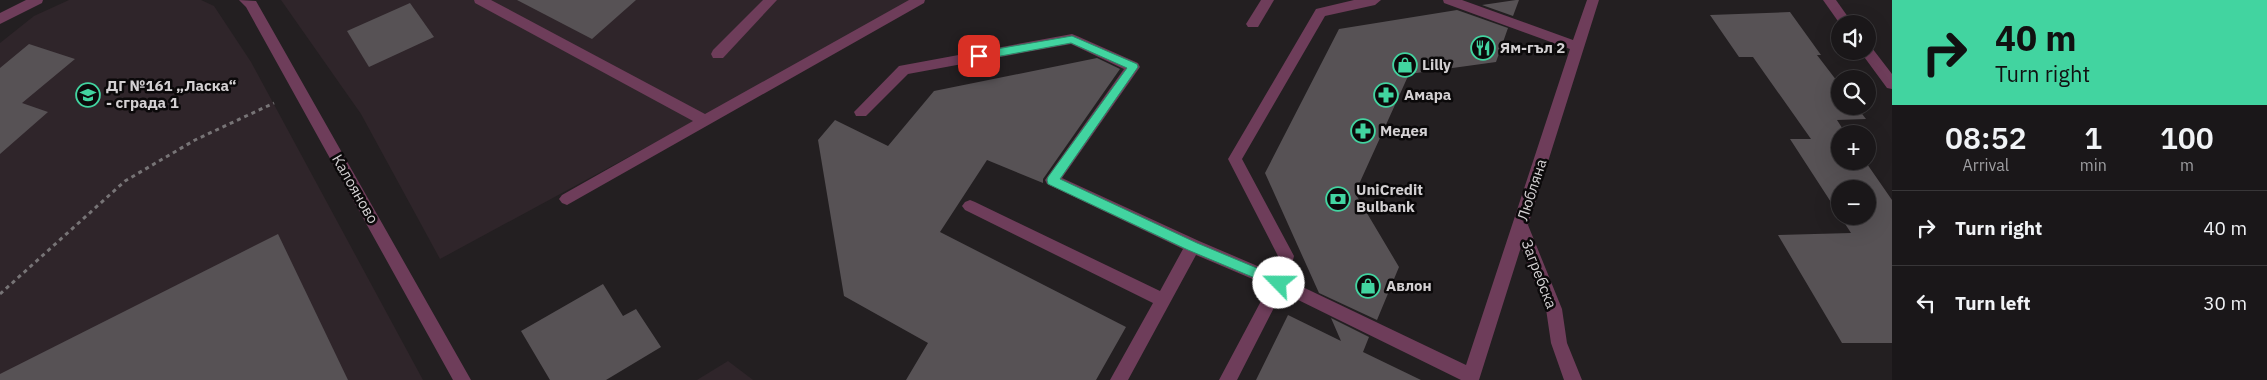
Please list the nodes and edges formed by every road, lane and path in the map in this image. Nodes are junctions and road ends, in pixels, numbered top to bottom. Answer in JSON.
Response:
{"nodes":[{"id":1,"x":37,"y":0,"type":"edge"},
{"id":2,"x":245,"y":0,"type":"edge"},
{"id":3,"x":480,"y":0,"type":"edge"},
{"id":4,"x":771,"y":0,"type":"edge"},
{"id":5,"x":919,"y":0,"type":"edge"},
{"id":6,"x":1268,"y":0,"type":"edge"},
{"id":7,"x":1375,"y":0,"type":"edge"},
{"id":8,"x":1449,"y":0,"type":"edge"},
{"id":9,"x":1593,"y":0,"type":"edge"},
{"id":10,"x":1829,"y":0,"type":"edge"},
{"id":11,"x":1840,"y":15,"type":"edge"},
{"id":12,"x":0,"y":19,"type":"edge"},
{"id":13,"x":1254,"y":24,"type":"dead end"},
{"id":14,"x":1578,"y":47,"type":"junction"},
{"id":15,"x":718,"y":54,"type":"dead end"},
{"id":16,"x":1874,"y":60,"type":"edge"},
{"id":17,"x":1892,"y":84,"type":"edge"},
{"id":18,"x":299,"y":91,"type":"junction"},
{"id":19,"x":861,"y":112,"type":"dead end"},
{"id":20,"x":705,"y":121,"type":"junction"},
{"id":21,"x":567,"y":199,"type":"dead end"},
{"id":22,"x":970,"y":206,"type":"dead end"},
{"id":23,"x":1520,"y":226,"type":"junction"},
{"id":24,"x":1193,"y":246,"type":"junction"},
{"id":25,"x":1279,"y":283,"type":"junction"},
{"id":26,"x":0,"y":294,"type":"edge"},
{"id":27,"x":1164,"y":301,"type":"junction"},
{"id":28,"x":1470,"y":378,"type":"edge"},
{"id":29,"x":462,"y":380,"type":"edge"},
{"id":30,"x":1119,"y":380,"type":"edge"},
{"id":31,"x":1228,"y":380,"type":"edge"},
{"id":32,"x":1573,"y":380,"type":"edge"}],
"edges":[{"from":1,"to":12,"type":"street"},
{"from":2,"to":18,"type":"street","name":"Калояново"},
{"from":3,"to":20,"type":"street"},
{"from":4,"to":15,"type":"street"},
{"from":5,"to":20,"type":"street"},
{"from":6,"to":13,"type":"street"},
{"from":7,"to":25,"type":"street"},
{"from":8,"to":14,"type":"street"},
{"from":9,"to":14,"type":"street","name":"Любляна"},
{"from":10,"to":11,"type":"street"},
{"from":14,"to":23,"type":"street","name":"Любляна"},
{"from":16,"to":17,"type":"street"},
{"from":18,"to":26,"type":"path"},
{"from":18,"to":29,"type":"street","name":"Калояново"},
{"from":19,"to":24,"type":"street"},
{"from":20,"to":21,"type":"street"},
{"from":22,"to":27,"type":"street"},
{"from":23,"to":28,"type":"street","name":"Любляна"},
{"from":23,"to":32,"type":"street","name":"Загребска"},
{"from":24,"to":25,"type":"street"},
{"from":24,"to":27,"type":"street"},
{"from":25,"to":28,"type":"street"},
{"from":25,"to":31,"type":"street"},
{"from":27,"to":30,"type":"street"}]}
